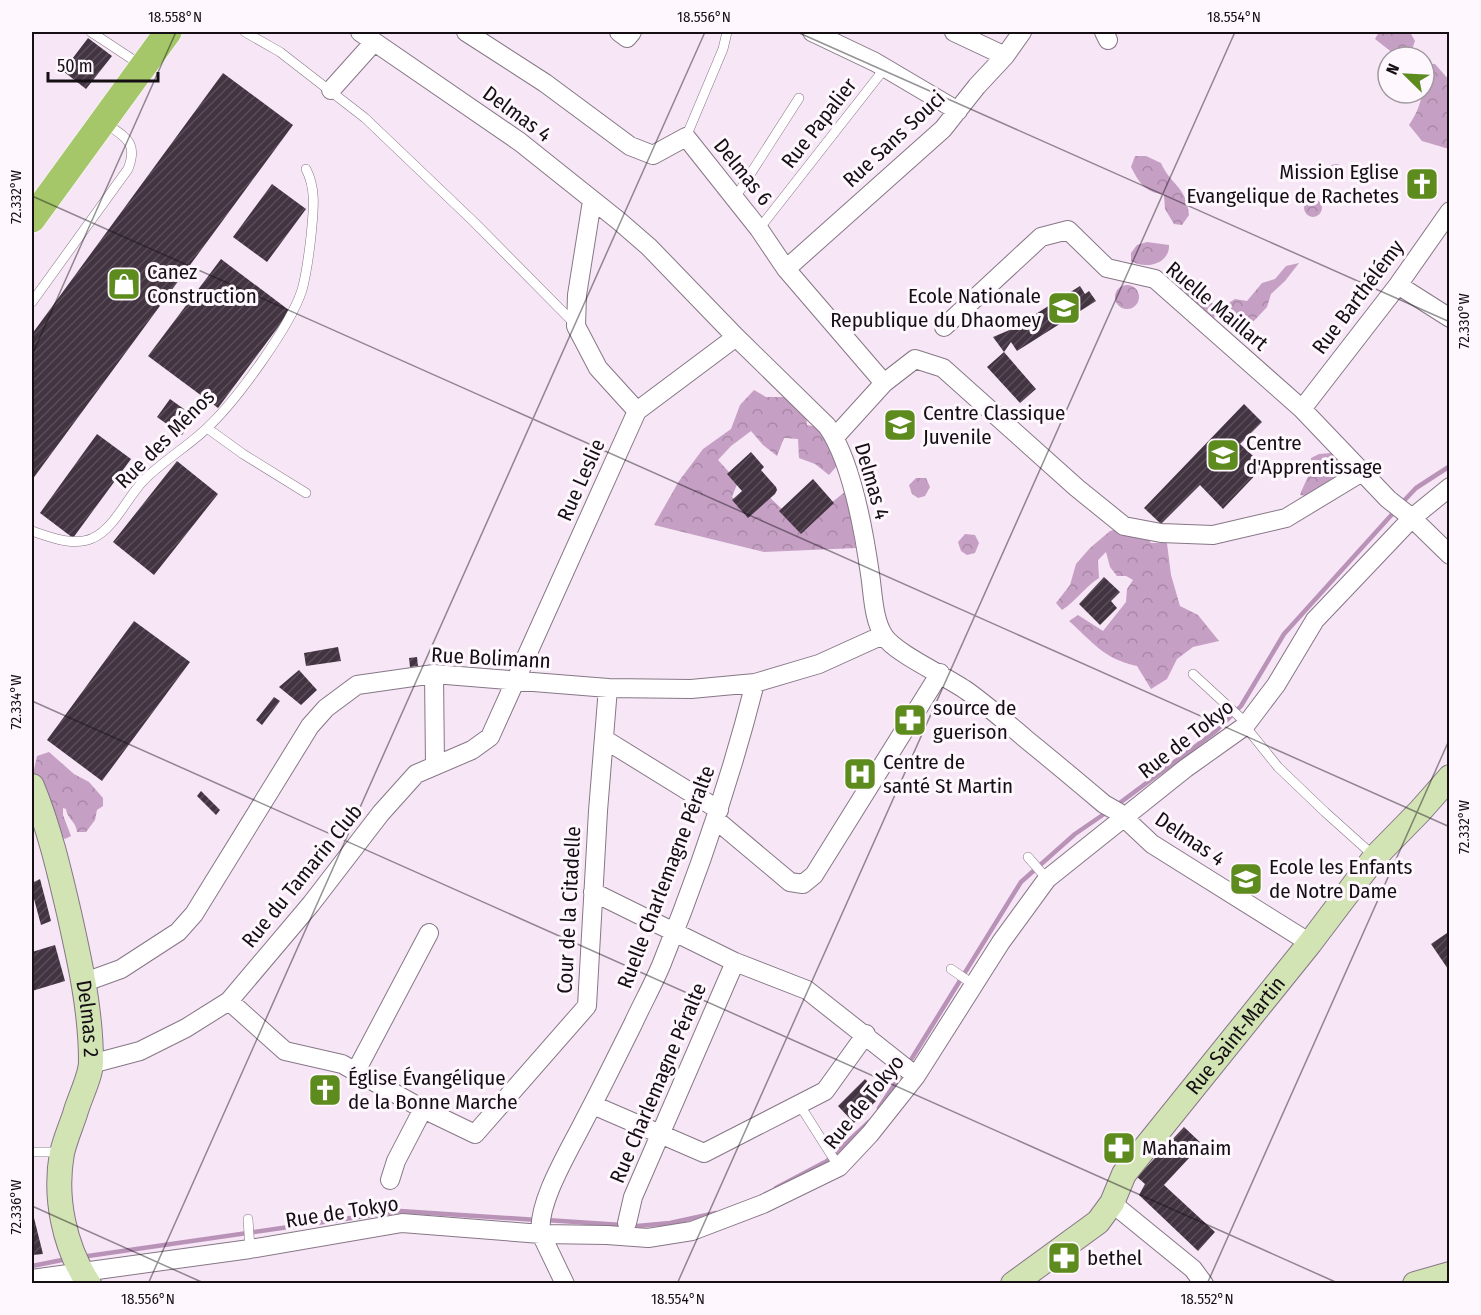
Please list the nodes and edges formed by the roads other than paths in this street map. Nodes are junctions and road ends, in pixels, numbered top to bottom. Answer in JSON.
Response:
{"nodes":[{"id":1,"x":91,"y":32,"type":"edge"},
{"id":2,"x":168,"y":32,"type":"edge"},
{"id":3,"x":245,"y":32,"type":"edge"},
{"id":4,"x":466,"y":32,"type":"edge"},
{"id":5,"x":727,"y":32,"type":"edge"},
{"id":6,"x":812,"y":32,"type":"edge"},
{"id":7,"x":954,"y":32,"type":"edge"},
{"id":8,"x":1022,"y":32,"type":"edge"},
{"id":9,"x":367,"y":37,"type":"edge"},
{"id":10,"x":1005,"y":56,"type":"junction"},
{"id":11,"x":142,"y":66,"type":"junction"},
{"id":12,"x":885,"y":68,"type":"junction"},
{"id":13,"x":331,"y":90,"type":"junction"},
{"id":14,"x":799,"y":98,"type":"dead end"},
{"id":15,"x":958,"y":111,"type":"junction"},
{"id":16,"x":102,"y":121,"type":"junction"},
{"id":17,"x":686,"y":137,"type":"junction"},
{"id":18,"x":306,"y":169,"type":"dead end"},
{"id":19,"x":735,"y":198,"type":"junction"},
{"id":20,"x":592,"y":201,"type":"junction"},
{"id":21,"x":1449,"y":211,"type":"edge"},
{"id":22,"x":32,"y":219,"type":"edge"},
{"id":23,"x":759,"y":229,"type":"junction"},
{"id":24,"x":786,"y":269,"type":"junction"},
{"id":25,"x":1398,"y":285,"type":"junction"},
{"id":26,"x":32,"y":302,"type":"edge"},
{"id":27,"x":1449,"y":318,"type":"edge"},
{"id":28,"x":576,"y":326,"type":"junction"},
{"id":29,"x":944,"y":327,"type":"dead end"},
{"id":30,"x":736,"y":337,"type":"junction"},
{"id":31,"x":884,"y":383,"type":"junction"},
{"id":32,"x":1302,"y":409,"type":"junction"},
{"id":33,"x":637,"y":411,"type":"junction"},
{"id":34,"x":207,"y":428,"type":"junction"},
{"id":35,"x":835,"y":437,"type":"junction"},
{"id":36,"x":1362,"y":472,"type":"junction"},
{"id":37,"x":1449,"y":487,"type":"edge"},
{"id":38,"x":306,"y":493,"type":"dead end"},
{"id":39,"x":1412,"y":518,"type":"junction"},
{"id":40,"x":32,"y":531,"type":"edge"},
{"id":41,"x":1449,"y":555,"type":"edge"},
{"id":42,"x":883,"y":635,"type":"junction"},
{"id":43,"x":940,"y":673,"type":"junction"},
{"id":44,"x":434,"y":674,"type":"junction"},
{"id":45,"x":1192,"y":674,"type":"dead end"},
{"id":46,"x":515,"y":681,"type":"junction"},
{"id":47,"x":754,"y":683,"type":"junction"},
{"id":48,"x":608,"y":688,"type":"junction"},
{"id":49,"x":1244,"y":723,"type":"junction"},
{"id":50,"x":604,"y":740,"type":"junction"},
{"id":51,"x":435,"y":765,"type":"junction"},
{"id":52,"x":1449,"y":777,"type":"edge"},
{"id":53,"x":32,"y":786,"type":"edge"},
{"id":54,"x":1115,"y":811,"type":"junction"},
{"id":55,"x":717,"y":814,"type":"junction"},
{"id":56,"x":1028,"y":857,"type":"dead end"},
{"id":57,"x":1375,"y":857,"type":"junction"},
{"id":58,"x":1044,"y":876,"type":"junction"},
{"id":59,"x":593,"y":892,"type":"junction"},
{"id":60,"x":674,"y":931,"type":"junction"},
{"id":61,"x":429,"y":933,"type":"dead end"},
{"id":62,"x":1310,"y":943,"type":"junction"},
{"id":63,"x":735,"y":962,"type":"junction"},
{"id":64,"x":951,"y":969,"type":"dead end"},
{"id":65,"x":85,"y":982,"type":"junction"},
{"id":66,"x":971,"y":983,"type":"junction"},
{"id":67,"x":229,"y":1001,"type":"junction"},
{"id":68,"x":866,"y":1034,"type":"junction"},
{"id":69,"x":91,"y":1064,"type":"junction"},
{"id":70,"x":356,"y":1071,"type":"junction"},
{"id":71,"x":916,"y":1076,"type":"junction"},
{"id":72,"x":799,"y":1104,"type":"junction"},
{"id":73,"x":593,"y":1105,"type":"junction"},
{"id":74,"x":423,"y":1109,"type":"junction"},
{"id":75,"x":662,"y":1134,"type":"junction"},
{"id":76,"x":32,"y":1152,"type":"edge"},
{"id":77,"x":62,"y":1152,"type":"junction"},
{"id":78,"x":839,"y":1167,"type":"junction"},
{"id":79,"x":390,"y":1180,"type":"dead end"},
{"id":80,"x":1112,"y":1203,"type":"junction"},
{"id":81,"x":248,"y":1219,"type":"dead end"},
{"id":82,"x":627,"y":1223,"type":"dead end"},
{"id":83,"x":541,"y":1225,"type":"junction"},
{"id":84,"x":250,"y":1245,"type":"junction"},
{"id":85,"x":1449,"y":1274,"type":"edge"},
{"id":86,"x":85,"y":1277,"type":"edge"},
{"id":87,"x":32,"y":1279,"type":"edge"},
{"id":88,"x":565,"y":1284,"type":"edge"},
{"id":89,"x":1013,"y":1284,"type":"edge"},
{"id":90,"x":1204,"y":1284,"type":"edge"},
{"id":91,"x":1415,"y":1284,"type":"edge"}],
"edges":[{"from":1,"to":11,"type":"lane"},
{"from":2,"to":11,"type":"main road"},
{"from":3,"to":13,"type":"lane"},
{"from":4,"to":17,"type":"street","name":"Delmas 6"},
{"from":5,"to":17,"type":"lane"},
{"from":6,"to":12,"type":"street"},
{"from":7,"to":10,"type":"street"},
{"from":8,"to":10,"type":"street","name":"Rue Sans Souci"},
{"from":9,"to":13,"type":"street"},
{"from":9,"to":20,"type":"street","name":"Delmas 4"},
{"from":10,"to":15,"type":"street","name":"Rue Sans Souci"},
{"from":11,"to":16,"type":"main road"},
{"from":12,"to":15,"type":"street"},
{"from":12,"to":23,"type":"lane","name":"Rue Papalier"},
{"from":13,"to":28,"type":"lane"},
{"from":14,"to":19,"type":"lane"},
{"from":15,"to":24,"type":"street","name":"Rue Sans Souci"},
{"from":16,"to":22,"type":"main road"},
{"from":16,"to":26,"type":"lane"},
{"from":17,"to":19,"type":"street","name":"Delmas 6"},
{"from":18,"to":34,"type":"lane","name":"Rue des Ménos"},
{"from":19,"to":23,"type":"street","name":"Delmas 6"},
{"from":20,"to":28,"type":"street"},
{"from":20,"to":30,"type":"street","name":"Delmas 4"},
{"from":21,"to":25,"type":"street","name":"Rue Barthélémy"},
{"from":23,"to":24,"type":"street","name":"Delmas 6"},
{"from":24,"to":31,"type":"street","name":"Delmas 6"},
{"from":25,"to":27,"type":"street"},
{"from":25,"to":32,"type":"street","name":"Rue Barthélémy"},
{"from":28,"to":33,"type":"street"},
{"from":29,"to":32,"type":"street","name":"Ruelle Maillart"},
{"from":30,"to":33,"type":"street","name":"Rue Leslie"},
{"from":30,"to":35,"type":"street","name":"Delmas 4"},
{"from":31,"to":35,"type":"street"},
{"from":31,"to":36,"type":"street"},
{"from":32,"to":36,"type":"street","name":"Ruelle Maillart"},
{"from":33,"to":46,"type":"street","name":"Rue Leslie"},
{"from":34,"to":38,"type":"lane"},
{"from":34,"to":40,"type":"lane","name":"Rue des Ménos"},
{"from":35,"to":42,"type":"street","name":"Delmas 4"},
{"from":36,"to":39,"type":"street","name":"Ruelle Maillart"},
{"from":37,"to":39,"type":"street","name":"Rue de Tokyo"},
{"from":39,"to":41,"type":"street"},
{"from":39,"to":49,"type":"street","name":"Rue de Tokyo"},
{"from":42,"to":43,"type":"street","name":"Delmas 4"},
{"from":42,"to":47,"type":"street","name":"Rue Bolimann"},
{"from":43,"to":54,"type":"street","name":"Delmas 4"},
{"from":43,"to":55,"type":"street"},
{"from":44,"to":46,"type":"street","name":"Rue Bolimann"},
{"from":44,"to":51,"type":"street"},
{"from":44,"to":65,"type":"street","name":"Rue Bolimann"},
{"from":45,"to":49,"type":"lane"},
{"from":46,"to":48,"type":"street","name":"Rue Bolimann"},
{"from":46,"to":51,"type":"street","name":"Rue du Tamarin Club"},
{"from":47,"to":48,"type":"street","name":"Rue Bolimann"},
{"from":47,"to":55,"type":"street","name":"Ruelle Charlemagne Péralte"},
{"from":48,"to":50,"type":"street","name":"Cour de la Citadelle"},
{"from":49,"to":54,"type":"street","name":"Rue de Tokyo"},
{"from":49,"to":57,"type":"lane"},
{"from":50,"to":55,"type":"street"},
{"from":50,"to":59,"type":"street","name":"Cour de la Citadelle"},
{"from":51,"to":67,"type":"street","name":"Rue du Tamarin Club"},
{"from":52,"to":57,"type":"street","name":"Rue Saint-Martin"},
{"from":53,"to":65,"type":"street","name":"Delmas 2"},
{"from":54,"to":58,"type":"street","name":"Rue de Tokyo"},
{"from":54,"to":62,"type":"street","name":"Delmas 4"},
{"from":55,"to":60,"type":"street","name":"Ruelle Charlemagne Péralte"},
{"from":56,"to":58,"type":"lane"},
{"from":57,"to":62,"type":"street","name":"Rue Saint-Martin"},
{"from":58,"to":66,"type":"street","name":"Rue de Tokyo"},
{"from":59,"to":60,"type":"street"},
{"from":59,"to":74,"type":"street","name":"Cour de la Citadelle"},
{"from":60,"to":63,"type":"street"},
{"from":60,"to":73,"type":"street","name":"Ruelle Charlemagne Péralte"},
{"from":61,"to":70,"type":"street"},
{"from":62,"to":80,"type":"street","name":"Rue Saint-Martin"},
{"from":63,"to":68,"type":"street"},
{"from":63,"to":75,"type":"street","name":"Rue Charlemagne Péralte"},
{"from":64,"to":66,"type":"lane"},
{"from":65,"to":69,"type":"street","name":"Delmas 2"},
{"from":66,"to":71,"type":"street","name":"Rue de Tokyo"},
{"from":67,"to":69,"type":"street","name":"Rue du Tamarin Club"},
{"from":67,"to":70,"type":"street","name":"Cour de la Citadelle"},
{"from":68,"to":71,"type":"street"},
{"from":68,"to":72,"type":"street"},
{"from":69,"to":77,"type":"street","name":"Delmas 2"},
{"from":70,"to":74,"type":"street","name":"Cour de la Citadelle"},
{"from":71,"to":78,"type":"street","name":"Rue de Tokyo"},
{"from":72,"to":75,"type":"street"},
{"from":72,"to":78,"type":"lane"},
{"from":73,"to":75,"type":"street"},
{"from":73,"to":83,"type":"street","name":"Ruelle Charlemagne Péralte"},
{"from":74,"to":79,"type":"street"},
{"from":75,"to":82,"type":"street","name":"Rue Charlemagne Péralte"},
{"from":76,"to":77,"type":"lane"},
{"from":77,"to":86,"type":"street","name":"Delmas 2"},
{"from":78,"to":83,"type":"street","name":"Rue de Tokyo"},
{"from":80,"to":89,"type":"street","name":"Rue Saint-Martin"},
{"from":80,"to":90,"type":"street"},
{"from":81,"to":84,"type":"lane"},
{"from":83,"to":84,"type":"street","name":"Rue de Tokyo"},
{"from":83,"to":88,"type":"street"},
{"from":84,"to":86,"type":"street","name":"Rue de Tokyo"},
{"from":85,"to":91,"type":"street"},
{"from":86,"to":87,"type":"street","name":"Rue de Tokyo"}]}
